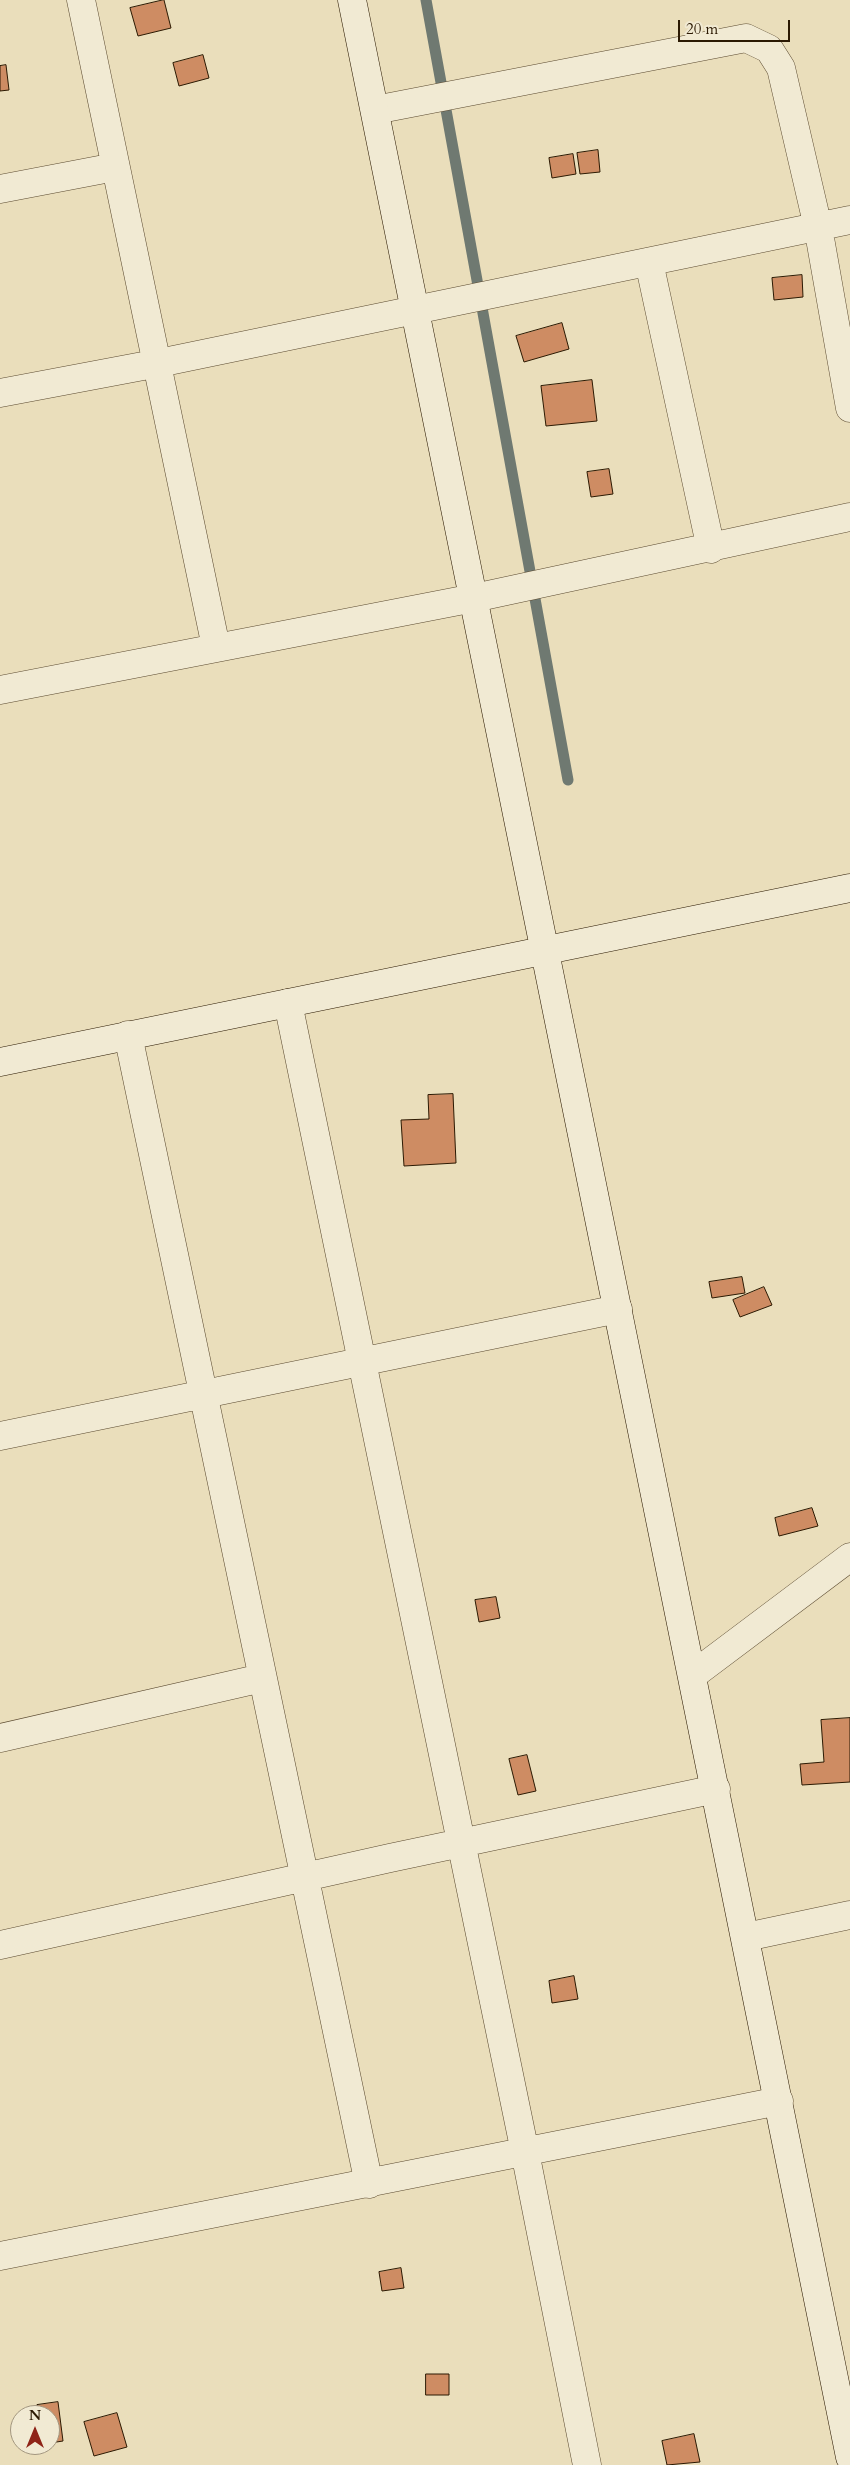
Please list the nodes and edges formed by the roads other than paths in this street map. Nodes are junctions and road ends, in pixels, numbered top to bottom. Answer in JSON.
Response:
{"nodes":[{"id":1,"x":81,"y":0,"type":"edge"},
{"id":2,"x":352,"y":0,"type":"edge"},
{"id":3,"x":375,"y":110,"type":"junction"},
{"id":4,"x":115,"y":167,"type":"junction"},
{"id":5,"x":0,"y":189,"type":"edge"},
{"id":6,"x":850,"y":220,"type":"edge"},
{"id":7,"x":818,"y":227,"type":"junction"},
{"id":8,"x":649,"y":262,"type":"junction"},
{"id":9,"x":416,"y":310,"type":"junction"},
{"id":10,"x":158,"y":363,"type":"junction"},
{"id":11,"x":0,"y":393,"type":"edge"},
{"id":12,"x":850,"y":408,"type":"edge"},
{"id":13,"x":850,"y":517,"type":"edge"},
{"id":14,"x":710,"y":549,"type":"junction"},
{"id":15,"x":474,"y":598,"type":"junction"},
{"id":16,"x":216,"y":647,"type":"junction"},
{"id":17,"x":0,"y":690,"type":"edge"},
{"id":18,"x":850,"y":888,"type":"edge"},
{"id":19,"x":546,"y":950,"type":"junction"},
{"id":20,"x":288,"y":1002,"type":"junction"},
{"id":21,"x":128,"y":1035,"type":"junction"},
{"id":22,"x":0,"y":1062,"type":"edge"},
{"id":23,"x":618,"y":1309,"type":"junction"},
{"id":24,"x":362,"y":1362,"type":"junction"},
{"id":25,"x":203,"y":1394,"type":"junction"},
{"id":26,"x":0,"y":1436,"type":"edge"},
{"id":27,"x":850,"y":1557,"type":"edge"},
{"id":28,"x":692,"y":1675,"type":"junction"},
{"id":29,"x":262,"y":1678,"type":"junction"},
{"id":30,"x":0,"y":1738,"type":"edge"},
{"id":31,"x":716,"y":1789,"type":"junction"},
{"id":32,"x":462,"y":1844,"type":"junction"},
{"id":33,"x":305,"y":1878,"type":"junction"},
{"id":34,"x":850,"y":1915,"type":"edge"},
{"id":35,"x":746,"y":1937,"type":"junction"},
{"id":36,"x":0,"y":1945,"type":"edge"},
{"id":37,"x":779,"y":2101,"type":"junction"},
{"id":38,"x":525,"y":2152,"type":"junction"},
{"id":39,"x":369,"y":2184,"type":"junction"},
{"id":40,"x":0,"y":2256,"type":"edge"},
{"id":41,"x":850,"y":2457,"type":"edge"},
{"id":42,"x":587,"y":2465,"type":"edge"}],
"edges":[{"from":1,"to":4,"type":"street"},
{"from":2,"to":3,"type":"street"},
{"from":3,"to":7,"type":"street"},
{"from":3,"to":9,"type":"street"},
{"from":4,"to":5,"type":"street"},
{"from":4,"to":10,"type":"street"},
{"from":6,"to":7,"type":"street"},
{"from":7,"to":8,"type":"street"},
{"from":7,"to":12,"type":"street"},
{"from":8,"to":9,"type":"street"},
{"from":8,"to":14,"type":"street"},
{"from":9,"to":10,"type":"street"},
{"from":9,"to":15,"type":"street"},
{"from":10,"to":11,"type":"street"},
{"from":10,"to":16,"type":"street"},
{"from":13,"to":14,"type":"street"},
{"from":14,"to":15,"type":"street"},
{"from":15,"to":16,"type":"street"},
{"from":15,"to":19,"type":"street"},
{"from":16,"to":17,"type":"street"},
{"from":18,"to":19,"type":"street"},
{"from":19,"to":20,"type":"street"},
{"from":19,"to":23,"type":"street"},
{"from":20,"to":21,"type":"street"},
{"from":20,"to":24,"type":"street"},
{"from":21,"to":22,"type":"street"},
{"from":21,"to":25,"type":"street"},
{"from":23,"to":24,"type":"street"},
{"from":23,"to":28,"type":"street"},
{"from":24,"to":25,"type":"street"},
{"from":24,"to":32,"type":"street"},
{"from":25,"to":26,"type":"street"},
{"from":25,"to":29,"type":"street"},
{"from":27,"to":28,"type":"street"},
{"from":28,"to":31,"type":"street"},
{"from":29,"to":30,"type":"street"},
{"from":29,"to":33,"type":"street"},
{"from":31,"to":32,"type":"street"},
{"from":31,"to":35,"type":"street"},
{"from":32,"to":33,"type":"street"},
{"from":32,"to":38,"type":"street"},
{"from":33,"to":36,"type":"street"},
{"from":33,"to":39,"type":"street"},
{"from":34,"to":35,"type":"street"},
{"from":35,"to":37,"type":"street"},
{"from":37,"to":38,"type":"street"},
{"from":37,"to":41,"type":"street"},
{"from":38,"to":39,"type":"street"},
{"from":38,"to":42,"type":"street"},
{"from":39,"to":40,"type":"street"}]}
